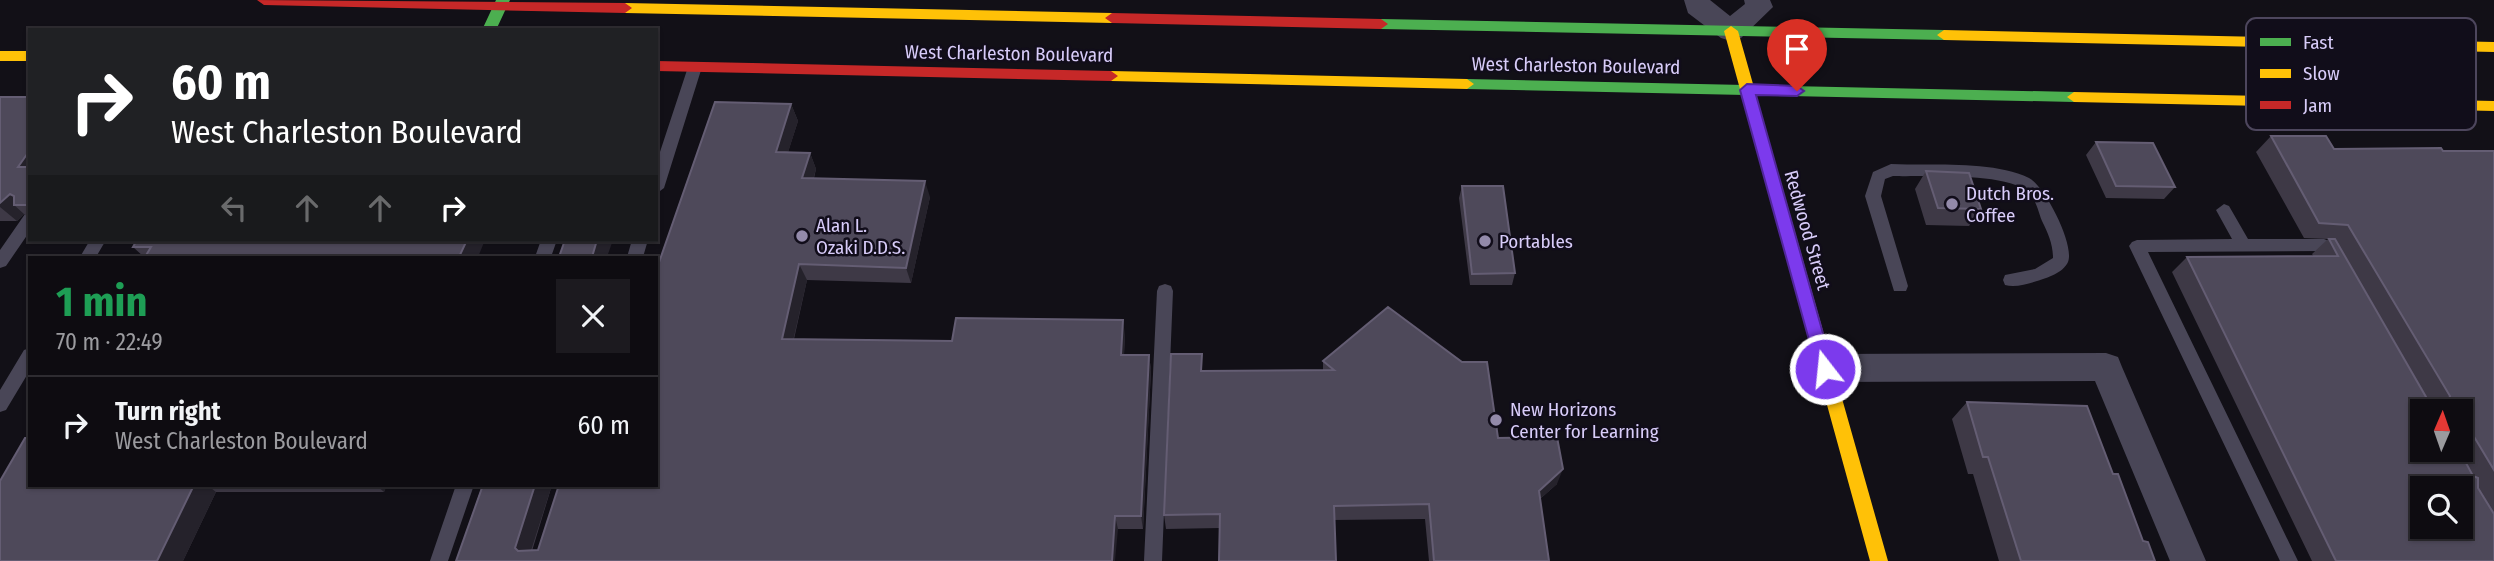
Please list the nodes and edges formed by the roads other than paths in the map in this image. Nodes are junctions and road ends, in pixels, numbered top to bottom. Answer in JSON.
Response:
{"nodes":[{"id":1,"x":264,"y":0,"type":"edge"},
{"id":2,"x":1697,"y":0,"type":"edge"},
{"id":3,"x":1757,"y":0,"type":"edge"},
{"id":4,"x":502,"y":3,"type":"edge"},
{"id":5,"x":490,"y":28,"type":"edge"},
{"id":6,"x":1731,"y":31,"type":"junction"},
{"id":7,"x":2246,"y":42,"type":"edge"},
{"id":8,"x":2476,"y":47,"type":"edge"},
{"id":9,"x":2494,"y":47,"type":"edge"},
{"id":10,"x":0,"y":55,"type":"edge"},
{"id":11,"x":28,"y":56,"type":"edge"},
{"id":12,"x":658,"y":66,"type":"edge"},
{"id":13,"x":695,"y":67,"type":"junction"},
{"id":14,"x":1747,"y":90,"type":"junction"},
{"id":15,"x":2246,"y":101,"type":"edge"},
{"id":16,"x":2476,"y":106,"type":"edge"},
{"id":17,"x":2494,"y":106,"type":"edge"},
{"id":18,"x":658,"y":182,"type":"edge"},
{"id":19,"x":2224,"y":210,"type":"dead end"},
{"id":20,"x":28,"y":221,"type":"edge"},
{"id":21,"x":2242,"y":245,"type":"junction"},
{"id":22,"x":0,"y":262,"type":"edge"},
{"id":23,"x":2344,"y":279,"type":"edge"},
{"id":24,"x":2011,"y":280,"type":"dead end"},
{"id":25,"x":1900,"y":286,"type":"dead end"},
{"id":26,"x":1165,"y":291,"type":"dead end"},
{"id":27,"x":28,"y":358,"type":"edge"},
{"id":28,"x":1825,"y":369,"type":"junction"},
{"id":29,"x":0,"y":405,"type":"edge"},
{"id":30,"x":464,"y":487,"type":"edge"},
{"id":31,"x":439,"y":561,"type":"edge"},
{"id":32,"x":1153,"y":561,"type":"edge"},
{"id":33,"x":1879,"y":561,"type":"edge"},
{"id":34,"x":2188,"y":561,"type":"edge"},
{"id":35,"x":2289,"y":561,"type":"edge"}],
"edges":[{"from":1,"to":4,"type":"main road","name":"West Charleston Boulevard"},
{"from":2,"to":6,"type":"street"},
{"from":3,"to":6,"type":"street"},
{"from":4,"to":5,"type":"main road"},
{"from":4,"to":6,"type":"main road","name":"West Charleston Boulevard"},
{"from":6,"to":7,"type":"main road","name":"West Charleston Boulevard"},
{"from":6,"to":14,"type":"main road","name":"Redwood Street"},
{"from":8,"to":9,"type":"main road","name":"West Charleston Boulevard"},
{"from":10,"to":11,"type":"main road"},
{"from":12,"to":13,"type":"main road","name":"West Charleston Boulevard"},
{"from":13,"to":14,"type":"main road","name":"West Charleston Boulevard"},
{"from":13,"to":18,"type":"lane"},
{"from":14,"to":15,"type":"main road","name":"West Charleston Boulevard"},
{"from":14,"to":28,"type":"main road","name":"Redwood Street"},
{"from":16,"to":17,"type":"main road","name":"West Charleston Boulevard"},
{"from":19,"to":21,"type":"lane"},
{"from":20,"to":22,"type":"lane"},
{"from":21,"to":23,"type":"lane"},
{"from":21,"to":35,"type":"lane"},
{"from":24,"to":25,"type":"lane"},
{"from":26,"to":32,"type":"lane"},
{"from":27,"to":29,"type":"lane"},
{"from":28,"to":33,"type":"main road","name":"Redwood Street"},
{"from":28,"to":34,"type":"street"},
{"from":30,"to":31,"type":"lane"}]}
